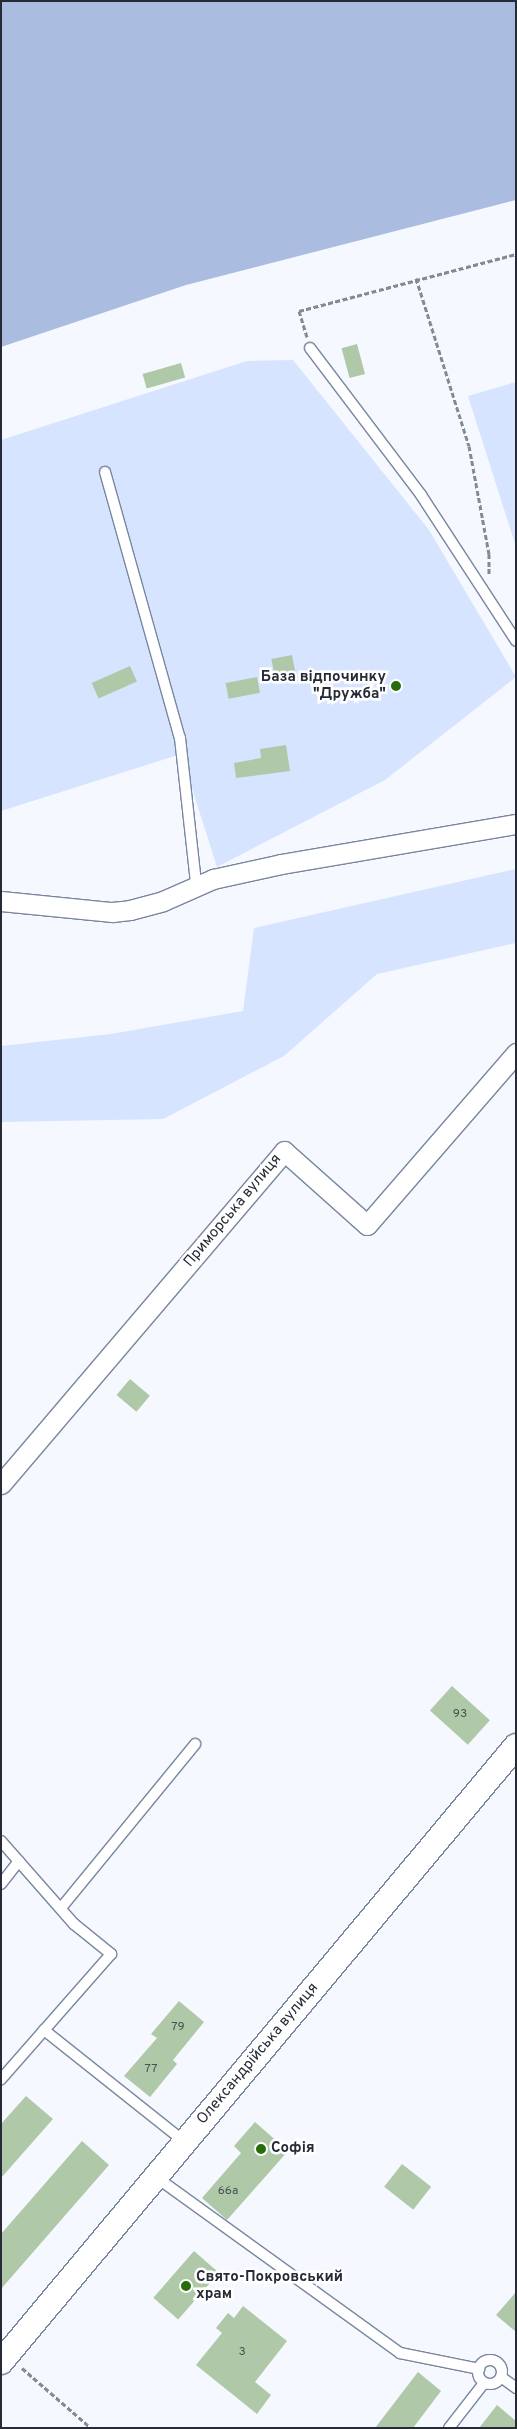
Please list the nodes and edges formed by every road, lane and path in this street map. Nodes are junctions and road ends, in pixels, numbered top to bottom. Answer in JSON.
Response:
{"nodes":[{"id":1,"x":516,"y":254,"type":"edge"},
{"id":2,"x":416,"y":278,"type":"junction"},
{"id":3,"x":310,"y":348,"type":"joint"},
{"id":4,"x":104,"y":472,"type":"dead end"},
{"id":5,"x":489,"y":599,"type":"junction"},
{"id":6,"x":516,"y":641,"type":"edge"},
{"id":7,"x":516,"y":824,"type":"edge"},
{"id":8,"x":196,"y":884,"type":"junction"},
{"id":9,"x":1,"y":901,"type":"edge"},
{"id":10,"x":516,"y":1053,"type":"edge"},
{"id":11,"x":1,"y":1484,"type":"edge"},
{"id":12,"x":195,"y":1744,"type":"dead end"},
{"id":13,"x":516,"y":1746,"type":"edge"},
{"id":14,"x":1,"y":1841,"type":"edge"},
{"id":15,"x":19,"y":1861,"type":"junction"},
{"id":16,"x":1,"y":1884,"type":"edge"},
{"id":17,"x":61,"y":1908,"type":"junction"},
{"id":18,"x":44,"y":2030,"type":"junction"},
{"id":19,"x":1,"y":2079,"type":"edge"},
{"id":20,"x":185,"y":2142,"type":"junction"},
{"id":21,"x":156,"y":2177,"type":"junction"},
{"id":22,"x":3,"y":2356,"type":"edge"},
{"id":23,"x":479,"y":2369,"type":"junction"},
{"id":24,"x":501,"y":2377,"type":"junction"},
{"id":25,"x":484,"y":2383,"type":"junction"},
{"id":26,"x":516,"y":2388,"type":"edge"},
{"id":27,"x":91,"y":2428,"type":"edge"},
{"id":28,"x":448,"y":2428,"type":"edge"}],
"edges":[{"from":1,"to":2,"type":"path"},
{"from":2,"to":3,"type":"path"},
{"from":2,"to":5,"type":"path"},
{"from":3,"to":5,"type":"lane"},
{"from":4,"to":8,"type":"lane"},
{"from":5,"to":6,"type":"lane"},
{"from":7,"to":8,"type":"street"},
{"from":8,"to":9,"type":"street"},
{"from":10,"to":11,"type":"street","name":"Приморська вулиця"},
{"from":12,"to":17,"type":"lane"},
{"from":13,"to":20,"type":"street","name":"Олександрійська вулиця"},
{"from":14,"to":15,"type":"lane"},
{"from":15,"to":16,"type":"lane"},
{"from":15,"to":17,"type":"lane"},
{"from":17,"to":18,"type":"lane"},
{"from":18,"to":19,"type":"lane"},
{"from":18,"to":20,"type":"lane"},
{"from":20,"to":21,"type":"street","name":"Олександрійська вулиця"},
{"from":21,"to":22,"type":"street","name":"Олександрійська вулиця"},
{"from":21,"to":23,"type":"lane"},
{"from":22,"to":27,"type":"path"},
{"from":23,"to":24,"type":"lane"},
{"from":23,"to":25,"type":"lane"},
{"from":24,"to":25,"type":"lane"},
{"from":24,"to":26,"type":"lane"},
{"from":25,"to":28,"type":"lane"}]}
